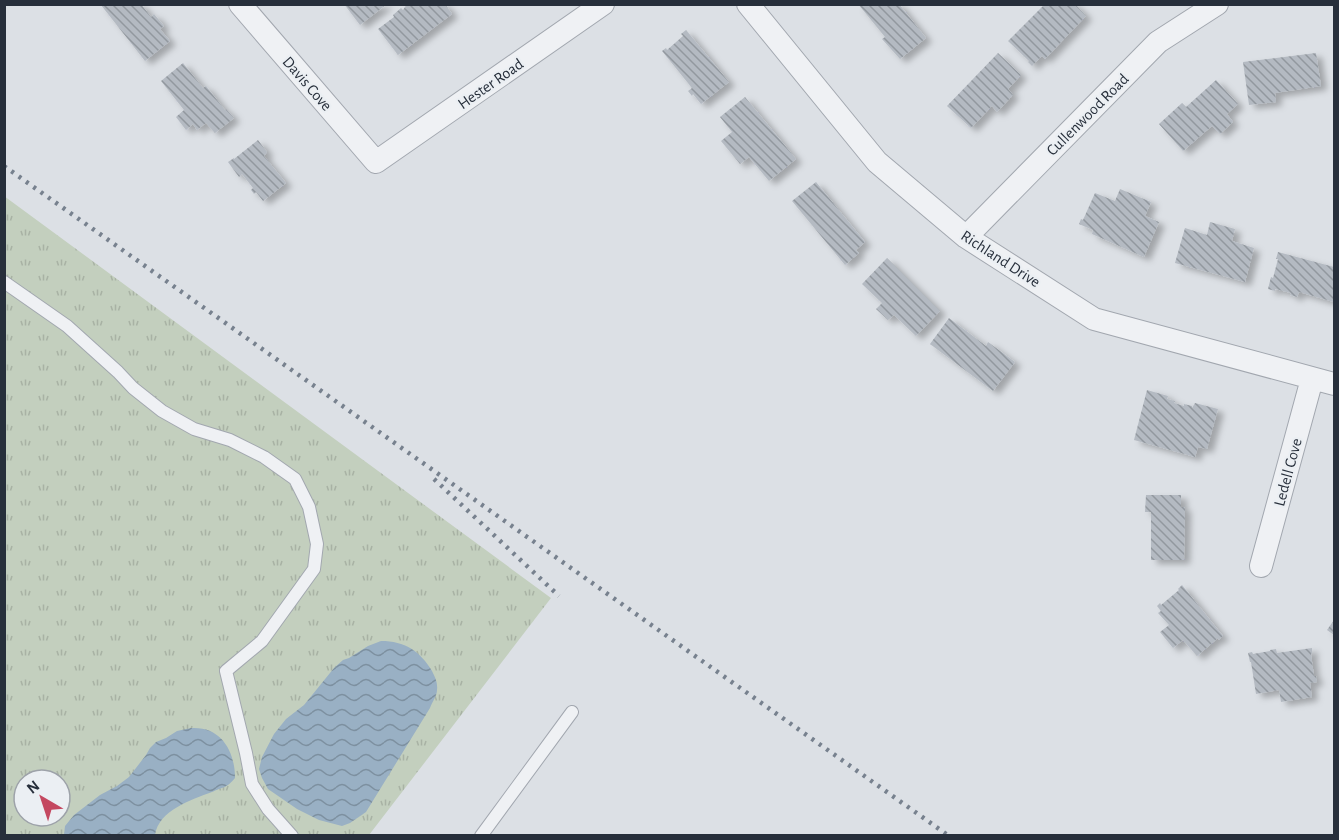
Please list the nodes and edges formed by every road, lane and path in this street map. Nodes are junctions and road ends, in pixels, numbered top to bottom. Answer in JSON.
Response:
{"nodes":[{"id":1,"x":240,"y":4,"type":"edge"},
{"id":2,"x":603,"y":4,"type":"edge"},
{"id":3,"x":748,"y":4,"type":"edge"},
{"id":4,"x":1217,"y":4,"type":"edge"},
{"id":5,"x":376,"y":162,"type":"joint"},
{"id":6,"x":966,"y":237,"type":"junction"},
{"id":7,"x":4,"y":282,"type":"edge"},
{"id":8,"x":1312,"y":379,"type":"junction"},
{"id":9,"x":1335,"y":384,"type":"edge"},
{"id":10,"x":1261,"y":566,"type":"dead end"},
{"id":11,"x":572,"y":712,"type":"dead end"},
{"id":12,"x":292,"y":836,"type":"edge"},
{"id":13,"x":481,"y":836,"type":"edge"}],
"edges":[{"from":1,"to":5,"type":"street","name":"Davis Cove"},
{"from":2,"to":5,"type":"street","name":"Hester Road"},
{"from":3,"to":6,"type":"street","name":"Richland Drive"},
{"from":4,"to":6,"type":"street","name":"Cullenwood Road"},
{"from":6,"to":8,"type":"street","name":"Richland Drive"},
{"from":7,"to":12,"type":"lane"},
{"from":8,"to":9,"type":"street","name":"Richland Drive"},
{"from":8,"to":10,"type":"street","name":"Ledell Cove"},
{"from":11,"to":13,"type":"lane"}]}
